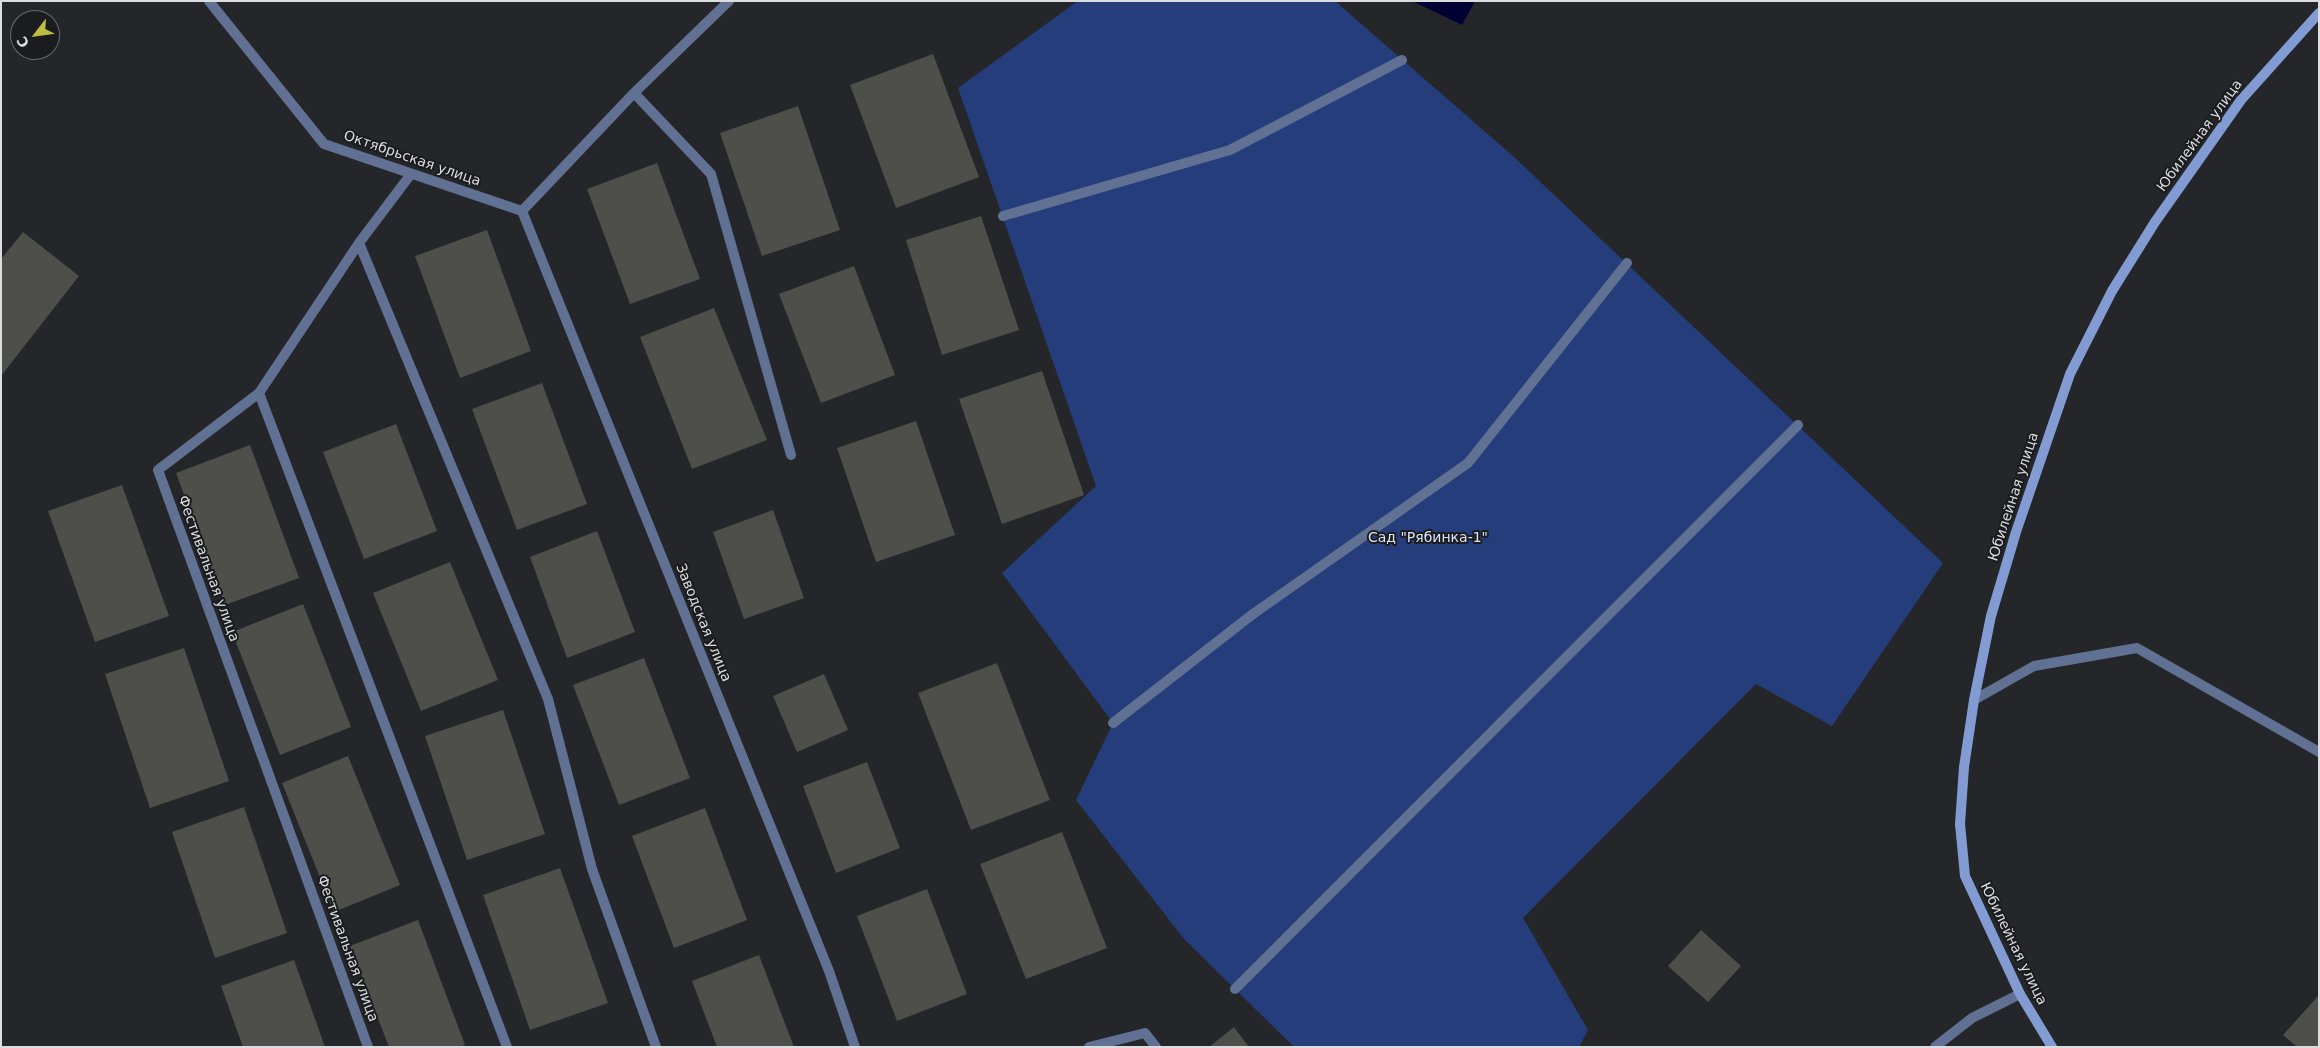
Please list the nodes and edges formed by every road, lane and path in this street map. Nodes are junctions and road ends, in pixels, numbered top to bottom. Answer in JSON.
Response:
{"nodes":[{"id":1,"x":209,"y":1,"type":"edge"},
{"id":2,"x":729,"y":1,"type":"edge"},
{"id":3,"x":2319,"y":13,"type":"edge"},
{"id":4,"x":1402,"y":60,"type":"dead end"},
{"id":5,"x":634,"y":93,"type":"junction"},
{"id":6,"x":411,"y":174,"type":"junction"},
{"id":7,"x":522,"y":211,"type":"junction"},
{"id":8,"x":1003,"y":216,"type":"dead end"},
{"id":9,"x":359,"y":243,"type":"junction"},
{"id":10,"x":1627,"y":263,"type":"dead end"},
{"id":11,"x":259,"y":393,"type":"junction"},
{"id":12,"x":1798,"y":425,"type":"dead end"},
{"id":13,"x":791,"y":455,"type":"dead end"},
{"id":14,"x":1974,"y":700,"type":"junction"},
{"id":15,"x":1113,"y":723,"type":"dead end"},
{"id":16,"x":2319,"y":752,"type":"edge"},
{"id":17,"x":1235,"y":989,"type":"dead end"},
{"id":18,"x":2020,"y":994,"type":"junction"},
{"id":19,"x":368,"y":1047,"type":"edge"},
{"id":20,"x":507,"y":1047,"type":"edge"},
{"id":21,"x":656,"y":1047,"type":"edge"},
{"id":22,"x":855,"y":1047,"type":"edge"},
{"id":23,"x":1089,"y":1047,"type":"edge"},
{"id":24,"x":1156,"y":1047,"type":"edge"},
{"id":25,"x":1935,"y":1047,"type":"edge"},
{"id":26,"x":2052,"y":1047,"type":"edge"}],
"edges":[{"from":1,"to":6,"type":"street","name":"Октябрьская улица"},
{"from":2,"to":5,"type":"street"},
{"from":3,"to":14,"type":"street","name":"Юбилейная улица"},
{"from":4,"to":8,"type":"street"},
{"from":5,"to":7,"type":"street"},
{"from":5,"to":13,"type":"street"},
{"from":6,"to":7,"type":"street","name":"Октябрьская улица"},
{"from":6,"to":9,"type":"street","name":"Фестивальная улица"},
{"from":7,"to":22,"type":"street","name":"Заводская улица"},
{"from":9,"to":11,"type":"street","name":"Фестивальная улица"},
{"from":9,"to":21,"type":"street"},
{"from":10,"to":15,"type":"street"},
{"from":11,"to":19,"type":"street","name":"Фестивальная улица"},
{"from":11,"to":20,"type":"street"},
{"from":12,"to":17,"type":"street"},
{"from":14,"to":16,"type":"street"},
{"from":14,"to":18,"type":"street","name":"Юбилейная улица"},
{"from":18,"to":25,"type":"street"},
{"from":18,"to":26,"type":"street","name":"Юбилейная улица"},
{"from":23,"to":24,"type":"street"}]}
